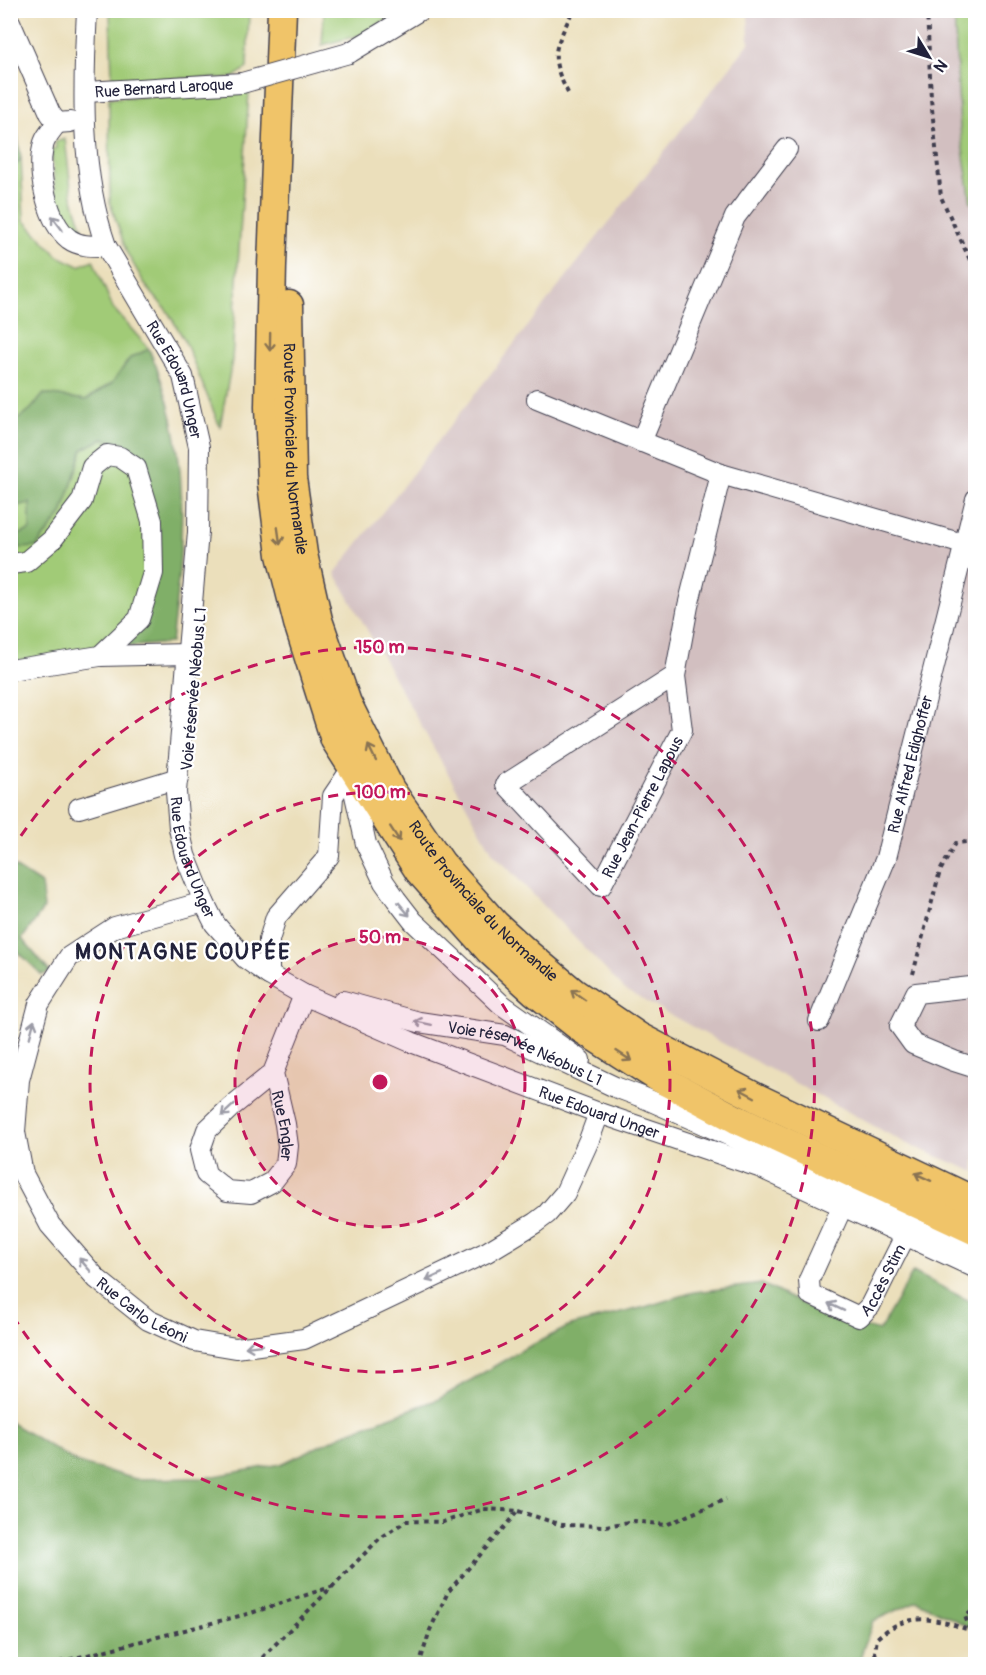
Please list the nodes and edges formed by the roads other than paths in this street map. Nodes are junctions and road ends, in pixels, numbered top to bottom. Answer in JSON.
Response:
{"nodes":[{"id":1,"x":87,"y":10,"type":"edge"},
{"id":2,"x":98,"y":10,"type":"edge"},
{"id":3,"x":282,"y":10,"type":"edge"},
{"id":4,"x":300,"y":10,"type":"edge"},
{"id":5,"x":420,"y":10,"type":"edge"},
{"id":6,"x":10,"y":22,"type":"edge"},
{"id":7,"x":92,"y":92,"type":"junction"},
{"id":8,"x":85,"y":121,"type":"junction"},
{"id":9,"x":57,"y":123,"type":"junction"},
{"id":10,"x":787,"y":149,"type":"dead end"},
{"id":11,"x":106,"y":246,"type":"junction"},
{"id":12,"x":537,"y":399,"type":"dead end"},
{"id":13,"x":641,"y":442,"type":"junction"},
{"id":14,"x":721,"y":474,"type":"junction"},
{"id":15,"x":975,"y":499,"type":"edge"},
{"id":16,"x":963,"y":544,"type":"junction"},
{"id":17,"x":10,"y":564,"type":"edge"},
{"id":18,"x":188,"y":654,"type":"junction"},
{"id":19,"x":100,"y":656,"type":"junction"},
{"id":20,"x":10,"y":670,"type":"edge"},
{"id":21,"x":675,"y":676,"type":"junction"},
{"id":22,"x":351,"y":770,"type":"junction"},
{"id":23,"x":178,"y":778,"type":"junction"},
{"id":24,"x":79,"y":808,"type":"dead end"},
{"id":25,"x":204,"y":902,"type":"junction"},
{"id":26,"x":269,"y":970,"type":"junction"},
{"id":27,"x":975,"y":989,"type":"edge"},
{"id":28,"x":304,"y":996,"type":"junction"},
{"id":29,"x":819,"y":1021,"type":"dead end"},
{"id":30,"x":975,"y":1068,"type":"edge"},
{"id":31,"x":273,"y":1073,"type":"junction"},
{"id":32,"x":615,"y":1088,"type":"junction"},
{"id":33,"x":599,"y":1113,"type":"junction"},
{"id":34,"x":975,"y":1202,"type":"edge"},
{"id":35,"x":843,"y":1205,"type":"junction"},
{"id":36,"x":975,"y":1230,"type":"edge"},
{"id":37,"x":906,"y":1234,"type":"junction"},
{"id":38,"x":975,"y":1251,"type":"edge"},
{"id":39,"x":975,"y":1268,"type":"edge"}],
"edges":[{"from":1,"to":7,"type":"street","name":"Rue Edouard Unger"},
{"from":2,"to":7,"type":"street","name":"Voie réservée Néobus L1"},
{"from":3,"to":22,"type":"highway","name":"Route Provinciale du Normandie","one_way":true},
{"from":34,"to":4,"type":"highway","name":"Route Provinciale du Normandie","one_way":true},
{"from":5,"to":7,"type":"street","name":"Rue Bernard Laroque","bridge":true},
{"from":6,"to":9,"type":"street"},
{"from":7,"to":8,"type":"street","name":"Rue Edouard Unger"},
{"from":7,"to":26,"type":"street","name":"Voie réservée Néobus L1"},
{"from":8,"to":9,"type":"street"},
{"from":8,"to":11,"type":"street","name":"Rue Edouard Unger"},
{"from":11,"to":9,"type":"street","one_way":true},
{"from":10,"to":13,"type":"street"},
{"from":11,"to":18,"type":"street","name":"Rue Edouard Unger"},
{"from":12,"to":13,"type":"street"},
{"from":13,"to":14,"type":"street"},
{"from":14,"to":16,"type":"street"},
{"from":14,"to":21,"type":"street","name":"Rue Jean-Pierre Lapous"},
{"from":15,"to":16,"type":"street","name":"Rue Alfred Edighoffer"},
{"from":16,"to":29,"type":"street","name":"Rue Alfred Edighoffer"},
{"from":17,"to":19,"type":"street"},
{"from":18,"to":19,"type":"street"},
{"from":18,"to":23,"type":"street","name":"Rue Edouard Unger"},
{"from":19,"to":20,"type":"street"},
{"from":21,"to":21,"type":"street","name":"Rue Jean-Pierre Lapous"},
{"from":22,"to":26,"type":"street"},
{"from":22,"to":32,"type":"street","name":"Voie réservée Néobus L1","one_way":true},
{"from":22,"to":36,"type":"highway","name":"Route Provinciale du Normandie","one_way":true},
{"from":23,"to":24,"type":"street"},
{"from":23,"to":25,"type":"street","name":"Rue Edouard Unger"},
{"from":25,"to":26,"type":"street","name":"Rue Edouard Unger"},
{"from":33,"to":25,"type":"street","name":"Rue Carlo Léoni","one_way":true},
{"from":26,"to":28,"type":"street","name":"Rue Edouard Unger"},
{"from":32,"to":26,"type":"street","name":"Voie réservée Néobus L1","one_way":true},
{"from":27,"to":30,"type":"street"},
{"from":28,"to":31,"type":"street","name":"Rue Engler"},
{"from":28,"to":33,"type":"street","name":"Rue Edouard Unger"},
{"from":31,"to":31,"type":"street","name":"Rue Engler","one_way":true},
{"from":32,"to":38,"type":"street"},
{"from":33,"to":35,"type":"street","name":"Rue Edouard Unger"},
{"from":35,"to":37,"type":"street","name":"Rue Edouard Unger"},
{"from":37,"to":35,"type":"street","name":"Accès Stim","one_way":true},
{"from":37,"to":39,"type":"street","name":"Rue Edouard Unger"}]}
